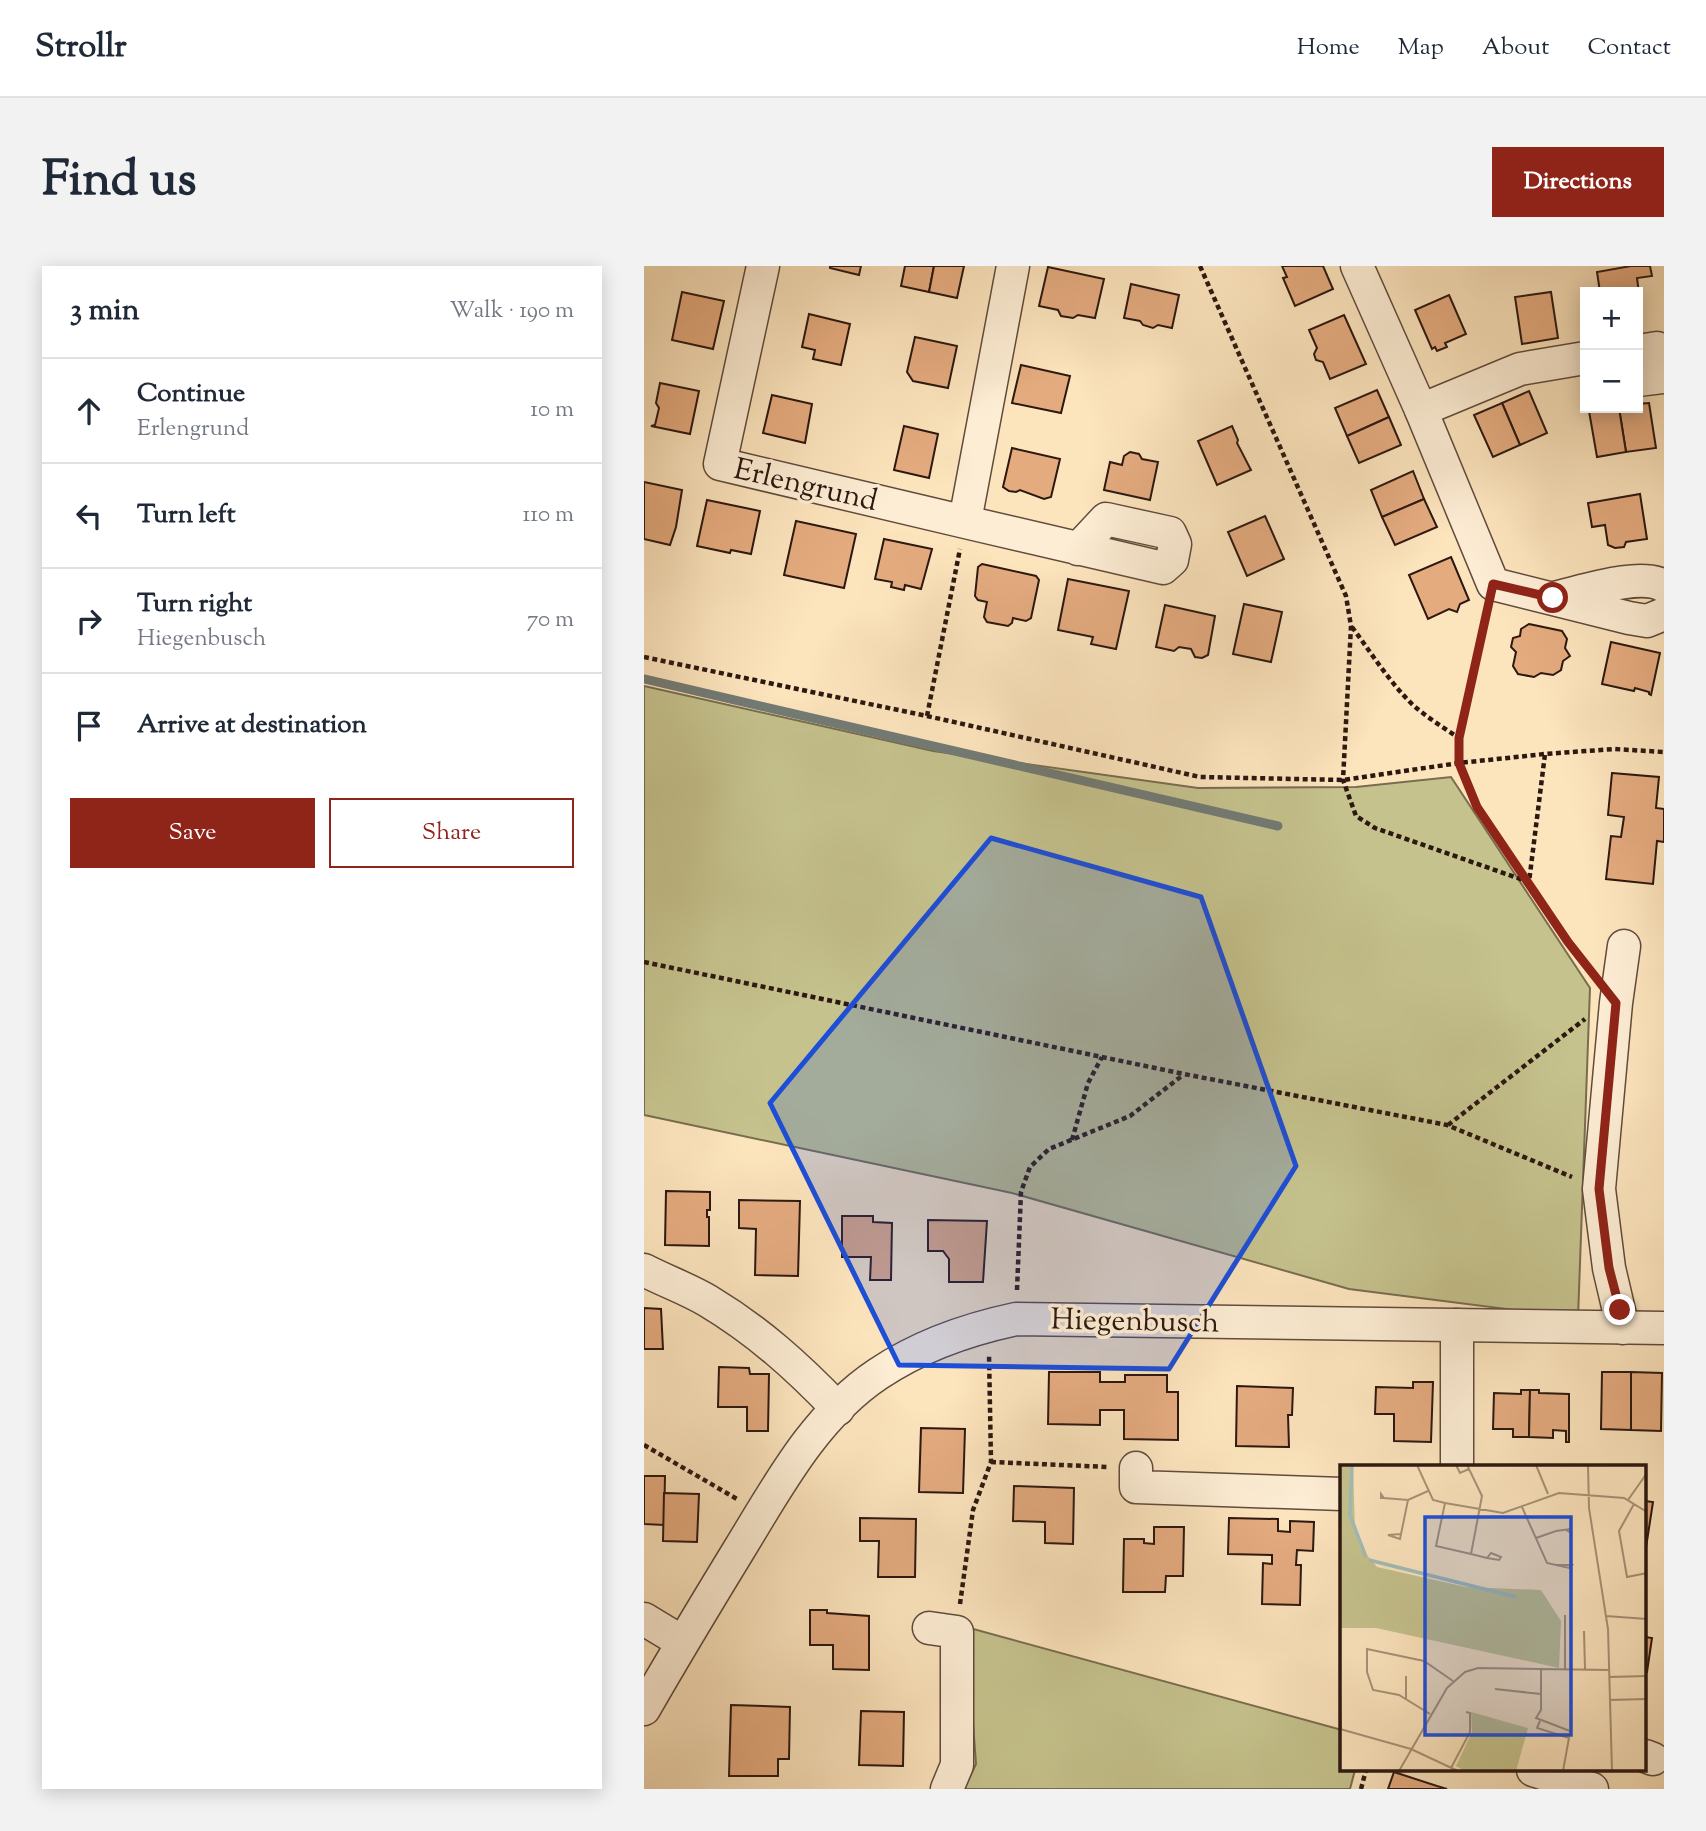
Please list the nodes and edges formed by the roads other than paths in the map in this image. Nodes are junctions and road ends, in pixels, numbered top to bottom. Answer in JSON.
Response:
{"nodes":[{"id":1,"x":763,"y":266,"type":"edge"},
{"id":2,"x":1013,"y":266,"type":"edge"},
{"id":3,"x":1357,"y":266,"type":"edge"},
{"id":4,"x":1643,"y":350,"type":"edge"},
{"id":5,"x":1580,"y":359,"type":"edge"},
{"id":6,"x":1643,"y":379,"type":"edge"},
{"id":7,"x":1421,"y":410,"type":"junction"},
{"id":8,"x":965,"y":522,"type":"junction"},
{"id":9,"x":1079,"y":549,"type":"dead end"},
{"id":10,"x":1664,"y":586,"type":"edge"},
{"id":11,"x":1553,"y":598,"type":"junction"},
{"id":12,"x":1664,"y":614,"type":"edge"},
{"id":13,"x":1623,"y":946,"type":"dead end"},
{"id":14,"x":644,"y":1270,"type":"edge"},
{"id":15,"x":1457,"y":1325,"type":"junction"},
{"id":16,"x":1623,"y":1328,"type":"junction"},
{"id":17,"x":1664,"y":1328,"type":"edge"},
{"id":18,"x":838,"y":1409,"type":"junction"},
{"id":19,"x":1457,"y":1465,"type":"edge"},
{"id":20,"x":1136,"y":1468,"type":"road end"},
{"id":21,"x":1340,"y":1494,"type":"edge"},
{"id":22,"x":644,"y":1619,"type":"edge"},
{"id":23,"x":943,"y":1630,"type":"road end"},
{"id":24,"x":682,"y":1643,"type":"junction"},
{"id":25,"x":644,"y":1709,"type":"edge"},
{"id":26,"x":1539,"y":1772,"type":"edge"},
{"id":27,"x":947,"y":1789,"type":"edge"},
{"id":28,"x":1592,"y":1789,"type":"edge"}],
"edges":[{"from":1,"to":8,"type":"street","name":"Erlengrund"},
{"from":2,"to":8,"type":"street"},
{"from":3,"to":7,"type":"street"},
{"from":4,"to":6,"type":"street"},
{"from":5,"to":7,"type":"street"},
{"from":7,"to":11,"type":"street"},
{"from":8,"to":9,"type":"street","name":"Erlengrund"},
{"from":10,"to":11,"type":"street"},
{"from":11,"to":12,"type":"street"},
{"from":13,"to":16,"type":"street"},
{"from":14,"to":18,"type":"street"},
{"from":15,"to":16,"type":"street","name":"Hiegenbusch"},
{"from":15,"to":18,"type":"street","name":"Hiegenbusch"},
{"from":15,"to":19,"type":"street"},
{"from":16,"to":17,"type":"street","name":"Hiegenbusch"},
{"from":18,"to":24,"type":"street","name":"Hiegenbusch"},
{"from":20,"to":21,"type":"street"},
{"from":22,"to":24,"type":"street"},
{"from":23,"to":27,"type":"street"},
{"from":24,"to":25,"type":"street","name":"Hiegenbusch"},
{"from":26,"to":28,"type":"street"}]}
